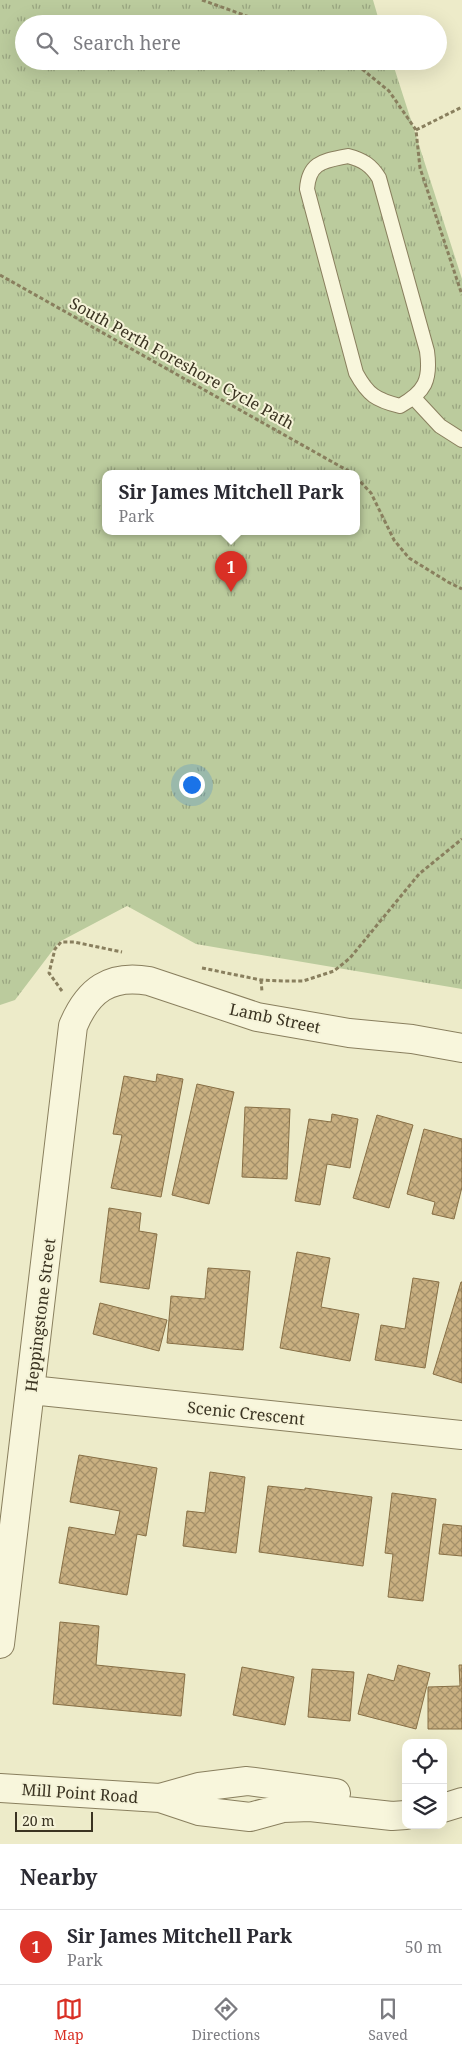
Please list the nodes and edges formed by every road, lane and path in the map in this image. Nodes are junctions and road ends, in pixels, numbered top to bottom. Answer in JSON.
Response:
{"nodes":[{"id":1,"x":202,"y":0,"type":"edge"},
{"id":2,"x":244,"y":15,"type":"edge"},
{"id":3,"x":362,"y":70,"type":"edge"},
{"id":4,"x":462,"y":107,"type":"edge"},
{"id":5,"x":416,"y":130,"type":"junction"},
{"id":6,"x":0,"y":275,"type":"edge"},
{"id":7,"x":462,"y":296,"type":"edge"},
{"id":8,"x":414,"y":398,"type":"junction"},
{"id":9,"x":462,"y":440,"type":"edge"},
{"id":10,"x":347,"y":470,"type":"edge"},
{"id":11,"x":360,"y":481,"type":"edge"},
{"id":12,"x":462,"y":589,"type":"edge"},
{"id":13,"x":462,"y":839,"type":"edge"},
{"id":14,"x":130,"y":954,"type":"dead end"},
{"id":15,"x":196,"y":967,"type":"dead end"},
{"id":16,"x":64,"y":993,"type":"dead end"},
{"id":17,"x":94,"y":993,"type":"joint"},
{"id":18,"x":462,"y":1048,"type":"edge"},
{"id":19,"x":31,"y":1390,"type":"junction"},
{"id":20,"x":462,"y":1435,"type":"edge"},
{"id":21,"x":0,"y":1644,"type":"edge"},
{"id":22,"x":0,"y":1788,"type":"edge"},
{"id":23,"x":447,"y":1791,"type":"edge"},
{"id":24,"x":462,"y":1793,"type":"edge"},
{"id":25,"x":160,"y":1798,"type":"junction"},
{"id":26,"x":302,"y":1798,"type":"junction"},
{"id":27,"x":402,"y":1798,"type":"edge"},
{"id":28,"x":462,"y":1802,"type":"edge"},
{"id":29,"x":447,"y":1807,"type":"edge"},
{"id":30,"x":402,"y":1815,"type":"edge"}],
"edges":[{"from":1,"to":2,"type":"path"},
{"from":3,"to":5,"type":"path"},
{"from":4,"to":5,"type":"path"},
{"from":5,"to":7,"type":"path"},
{"from":6,"to":10,"type":"path","name":"South Perth Foreshore Cycle Path"},
{"from":8,"to":8,"type":"lane"},
{"from":8,"to":9,"type":"lane"},
{"from":11,"to":12,"type":"path"},
{"from":13,"to":15,"type":"path"},
{"from":14,"to":16,"type":"path"},
{"from":17,"to":18,"type":"street","name":"Lamb Street"},
{"from":17,"to":19,"type":"street","name":"Heppingstone Street"},
{"from":19,"to":20,"type":"street","name":"Scenic Crescent"},
{"from":19,"to":21,"type":"street","name":"Heppingstone Street"},
{"from":22,"to":25,"type":"street","name":"Mill Point Road"},
{"from":23,"to":24,"type":"street"},
{"from":25,"to":26,"type":"street","name":"Mill Point Road"},
{"from":25,"to":26,"type":"street","name":"Mill Point Road"},
{"from":26,"to":27,"type":"street","name":"Mill Point Road"},
{"from":26,"to":30,"type":"street","name":"Mill Point Road"},
{"from":28,"to":29,"type":"street"}]}
